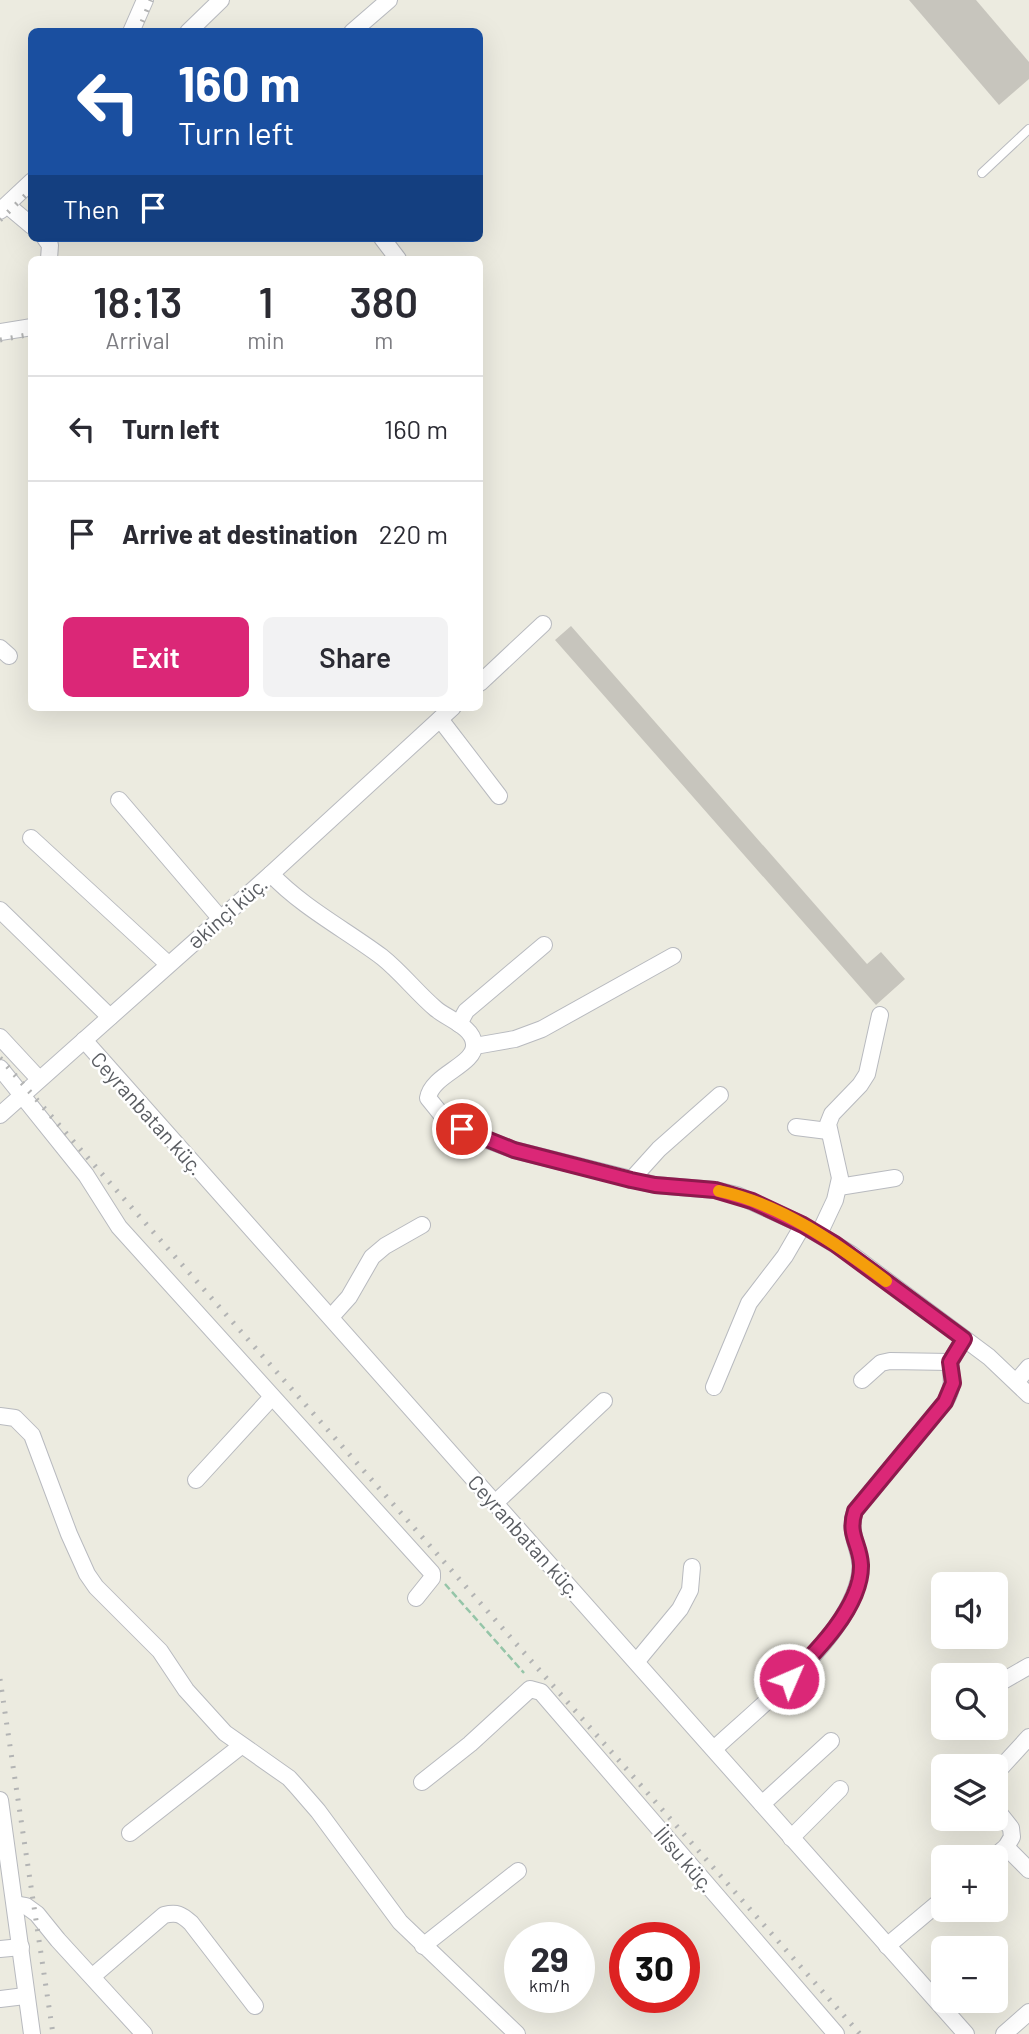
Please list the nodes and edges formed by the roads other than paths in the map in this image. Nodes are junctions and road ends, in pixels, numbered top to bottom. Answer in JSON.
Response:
{"nodes":[{"id":1,"x":145,"y":0,"type":"edge"},
{"id":2,"x":220,"y":0,"type":"edge"},
{"id":3,"x":388,"y":0,"type":"edge"},
{"id":4,"x":133,"y":28,"type":"edge"},
{"id":5,"x":192,"y":28,"type":"edge"},
{"id":6,"x":356,"y":28,"type":"edge"},
{"id":7,"x":1029,"y":130,"type":"edge"},
{"id":8,"x":982,"y":173,"type":"dead end"},
{"id":9,"x":28,"y":185,"type":"edge"},
{"id":10,"x":4,"y":208,"type":"edge"},
{"id":11,"x":28,"y":223,"type":"edge"},
{"id":12,"x":385,"y":242,"type":"edge"},
{"id":13,"x":396,"y":256,"type":"edge"},
{"id":14,"x":28,"y":328,"type":"edge"},
{"id":15,"x":0,"y":332,"type":"edge"},
{"id":16,"x":543,"y":624,"type":"dead end"},
{"id":17,"x":483,"y":679,"type":"edge"},
{"id":18,"x":449,"y":711,"type":"edge"},
{"id":19,"x":440,"y":719,"type":"junction"},
{"id":20,"x":499,"y":796,"type":"dead end"},
{"id":21,"x":119,"y":800,"type":"dead end"},
{"id":22,"x":32,"y":838,"type":"dead end"},
{"id":23,"x":271,"y":874,"type":"junction"},
{"id":24,"x":0,"y":910,"type":"edge"},
{"id":25,"x":220,"y":918,"type":"junction"},
{"id":26,"x":544,"y":945,"type":"dead end"},
{"id":27,"x":673,"y":956,"type":"dead end"},
{"id":28,"x":167,"y":964,"type":"junction"},
{"id":29,"x":880,"y":1015,"type":"dead end"},
{"id":30,"x":110,"y":1017,"type":"junction"},
{"id":31,"x":459,"y":1024,"type":"junction"},
{"id":32,"x":0,"y":1037,"type":"edge"},
{"id":33,"x":83,"y":1040,"type":"junction"},
{"id":34,"x":475,"y":1046,"type":"junction"},
{"id":35,"x":0,"y":1068,"type":"edge"},
{"id":36,"x":39,"y":1079,"type":"junction"},
{"id":37,"x":23,"y":1094,"type":"junction"},
{"id":38,"x":720,"y":1095,"type":"dead end"},
{"id":39,"x":0,"y":1115,"type":"edge"},
{"id":40,"x":796,"y":1127,"type":"dead end"},
{"id":41,"x":828,"y":1131,"type":"junction"},
{"id":42,"x":895,"y":1178,"type":"dead end"},
{"id":43,"x":631,"y":1180,"type":"junction"},
{"id":44,"x":839,"y":1186,"type":"junction"},
{"id":45,"x":422,"y":1225,"type":"dead end"},
{"id":46,"x":803,"y":1225,"type":"junction"},
{"id":47,"x":819,"y":1234,"type":"junction"},
{"id":48,"x":331,"y":1317,"type":"junction"},
{"id":49,"x":964,"y":1339,"type":"junction"},
{"id":50,"x":950,"y":1362,"type":"junction"},
{"id":51,"x":1029,"y":1367,"type":"edge"},
{"id":52,"x":862,"y":1380,"type":"dead end"},
{"id":53,"x":1016,"y":1382,"type":"junction"},
{"id":54,"x":714,"y":1387,"type":"dead end"},
{"id":55,"x":1029,"y":1395,"type":"edge"},
{"id":56,"x":272,"y":1397,"type":"junction"},
{"id":57,"x":604,"y":1401,"type":"dead end"},
{"id":58,"x":0,"y":1416,"type":"edge"},
{"id":59,"x":196,"y":1480,"type":"dead end"},
{"id":60,"x":495,"y":1503,"type":"junction"},
{"id":61,"x":692,"y":1567,"type":"dead end"},
{"id":62,"x":416,"y":1598,"type":"dead end"},
{"id":63,"x":637,"y":1661,"type":"junction"},
{"id":64,"x":1029,"y":1666,"type":"edge"},
{"id":65,"x":1008,"y":1678,"type":"edge"},
{"id":66,"x":1029,"y":1737,"type":"edge"},
{"id":67,"x":831,"y":1741,"type":"dead end"},
{"id":68,"x":241,"y":1746,"type":"junction"},
{"id":69,"x":715,"y":1748,"type":"junction"},
{"id":70,"x":1008,"y":1760,"type":"edge"},
{"id":71,"x":422,"y":1782,"type":"dead end"},
{"id":72,"x":840,"y":1789,"type":"dead end"},
{"id":73,"x":0,"y":1800,"type":"edge"},
{"id":74,"x":762,"y":1804,"type":"junction"},
{"id":75,"x":1008,"y":1824,"type":"edge"},
{"id":76,"x":130,"y":1833,"type":"dead end"},
{"id":77,"x":791,"y":1838,"type":"junction"},
{"id":78,"x":1006,"y":1845,"type":"edge"},
{"id":79,"x":1008,"y":1857,"type":"edge"},
{"id":80,"x":1029,"y":1870,"type":"edge"},
{"id":81,"x":518,"y":1871,"type":"dead end"},
{"id":82,"x":15,"y":1904,"type":"junction"},
{"id":83,"x":931,"y":1909,"type":"edge"},
{"id":84,"x":423,"y":1946,"type":"junction"},
{"id":85,"x":887,"y":1946,"type":"junction"},
{"id":86,"x":20,"y":1947,"type":"junction"},
{"id":87,"x":0,"y":1949,"type":"edge"},
{"id":88,"x":93,"y":1976,"type":"junction"},
{"id":89,"x":26,"y":1996,"type":"junction"},
{"id":90,"x":0,"y":1999,"type":"edge"},
{"id":91,"x":255,"y":2006,"type":"dead end"},
{"id":92,"x":1029,"y":2012,"type":"edge"},
{"id":93,"x":32,"y":2034,"type":"edge"},
{"id":94,"x":144,"y":2034,"type":"edge"},
{"id":95,"x":517,"y":2034,"type":"edge"},
{"id":96,"x":836,"y":2034,"type":"edge"},
{"id":97,"x":966,"y":2034,"type":"edge"},
{"id":98,"x":1004,"y":2034,"type":"edge"}],
"edges":[{"from":1,"to":4,"type":"street"},
{"from":2,"to":5,"type":"street"},
{"from":3,"to":6,"type":"street"},
{"from":7,"to":8,"type":"lane"},
{"from":9,"to":10,"type":"street"},
{"from":10,"to":11,"type":"street"},
{"from":12,"to":13,"type":"street"},
{"from":14,"to":15,"type":"street"},
{"from":16,"to":17,"type":"street"},
{"from":18,"to":19,"type":"street","name":"Əkinçi küç."},
{"from":19,"to":20,"type":"street"},
{"from":19,"to":23,"type":"street","name":"Əkinçi küç."},
{"from":21,"to":25,"type":"street"},
{"from":22,"to":28,"type":"street"},
{"from":23,"to":25,"type":"street","name":"Əkinçi küç."},
{"from":23,"to":31,"type":"street"},
{"from":24,"to":30,"type":"street"},
{"from":25,"to":28,"type":"street","name":"Əkinçi küç."},
{"from":26,"to":31,"type":"street"},
{"from":27,"to":34,"type":"street"},
{"from":28,"to":30,"type":"street","name":"Əkinçi küç."},
{"from":29,"to":41,"type":"street"},
{"from":30,"to":33,"type":"street","name":"Əkinçi küç."},
{"from":31,"to":34,"type":"street"},
{"from":32,"to":36,"type":"street"},
{"from":33,"to":36,"type":"street","name":"Əkinçi küç."},
{"from":33,"to":48,"type":"street","name":"Ceyranbatan küç."},
{"from":34,"to":43,"type":"street"},
{"from":35,"to":37,"type":"street"},
{"from":36,"to":37,"type":"street","name":"Əkinçi küç."},
{"from":37,"to":39,"type":"street","name":"Əkinçi küç."},
{"from":37,"to":56,"type":"street"},
{"from":38,"to":43,"type":"street"},
{"from":40,"to":41,"type":"street"},
{"from":41,"to":44,"type":"street"},
{"from":42,"to":44,"type":"street"},
{"from":43,"to":46,"type":"street"},
{"from":44,"to":47,"type":"street"},
{"from":45,"to":48,"type":"street"},
{"from":46,"to":47,"type":"street"},
{"from":46,"to":54,"type":"street"},
{"from":47,"to":49,"type":"street"},
{"from":48,"to":60,"type":"street","name":"Ceyranbatan küç."},
{"from":49,"to":50,"type":"street"},
{"from":49,"to":53,"type":"street"},
{"from":50,"to":52,"type":"street"},
{"from":50,"to":69,"type":"street"},
{"from":51,"to":53,"type":"street"},
{"from":53,"to":55,"type":"street"},
{"from":56,"to":59,"type":"street"},
{"from":56,"to":62,"type":"street"},
{"from":57,"to":60,"type":"street"},
{"from":58,"to":68,"type":"street"},
{"from":60,"to":63,"type":"street","name":"Ceyranbatan küç."},
{"from":61,"to":63,"type":"street"},
{"from":63,"to":69,"type":"street","name":"Ceyranbatan küç."},
{"from":64,"to":65,"type":"street"},
{"from":66,"to":70,"type":"street"},
{"from":67,"to":74,"type":"street"},
{"from":68,"to":76,"type":"street"},
{"from":68,"to":84,"type":"street"},
{"from":69,"to":74,"type":"street","name":"Ceyranbatan küç."},
{"from":71,"to":96,"type":"street","name":"İlisu küç."},
{"from":72,"to":77,"type":"street"},
{"from":73,"to":82,"type":"street"},
{"from":74,"to":77,"type":"street","name":"Ceyranbatan küç."},
{"from":75,"to":78,"type":"street"},
{"from":77,"to":85,"type":"street","name":"Ceyranbatan küç."},
{"from":79,"to":80,"type":"street"},
{"from":81,"to":84,"type":"street"},
{"from":82,"to":86,"type":"street"},
{"from":82,"to":88,"type":"street"},
{"from":83,"to":85,"type":"street"},
{"from":84,"to":95,"type":"street"},
{"from":85,"to":97,"type":"street","name":"Ceyranbatan küç."},
{"from":86,"to":87,"type":"street"},
{"from":86,"to":89,"type":"street"},
{"from":88,"to":91,"type":"street"},
{"from":88,"to":94,"type":"street"},
{"from":89,"to":90,"type":"street"},
{"from":89,"to":93,"type":"street"},
{"from":92,"to":98,"type":"street"}]}
